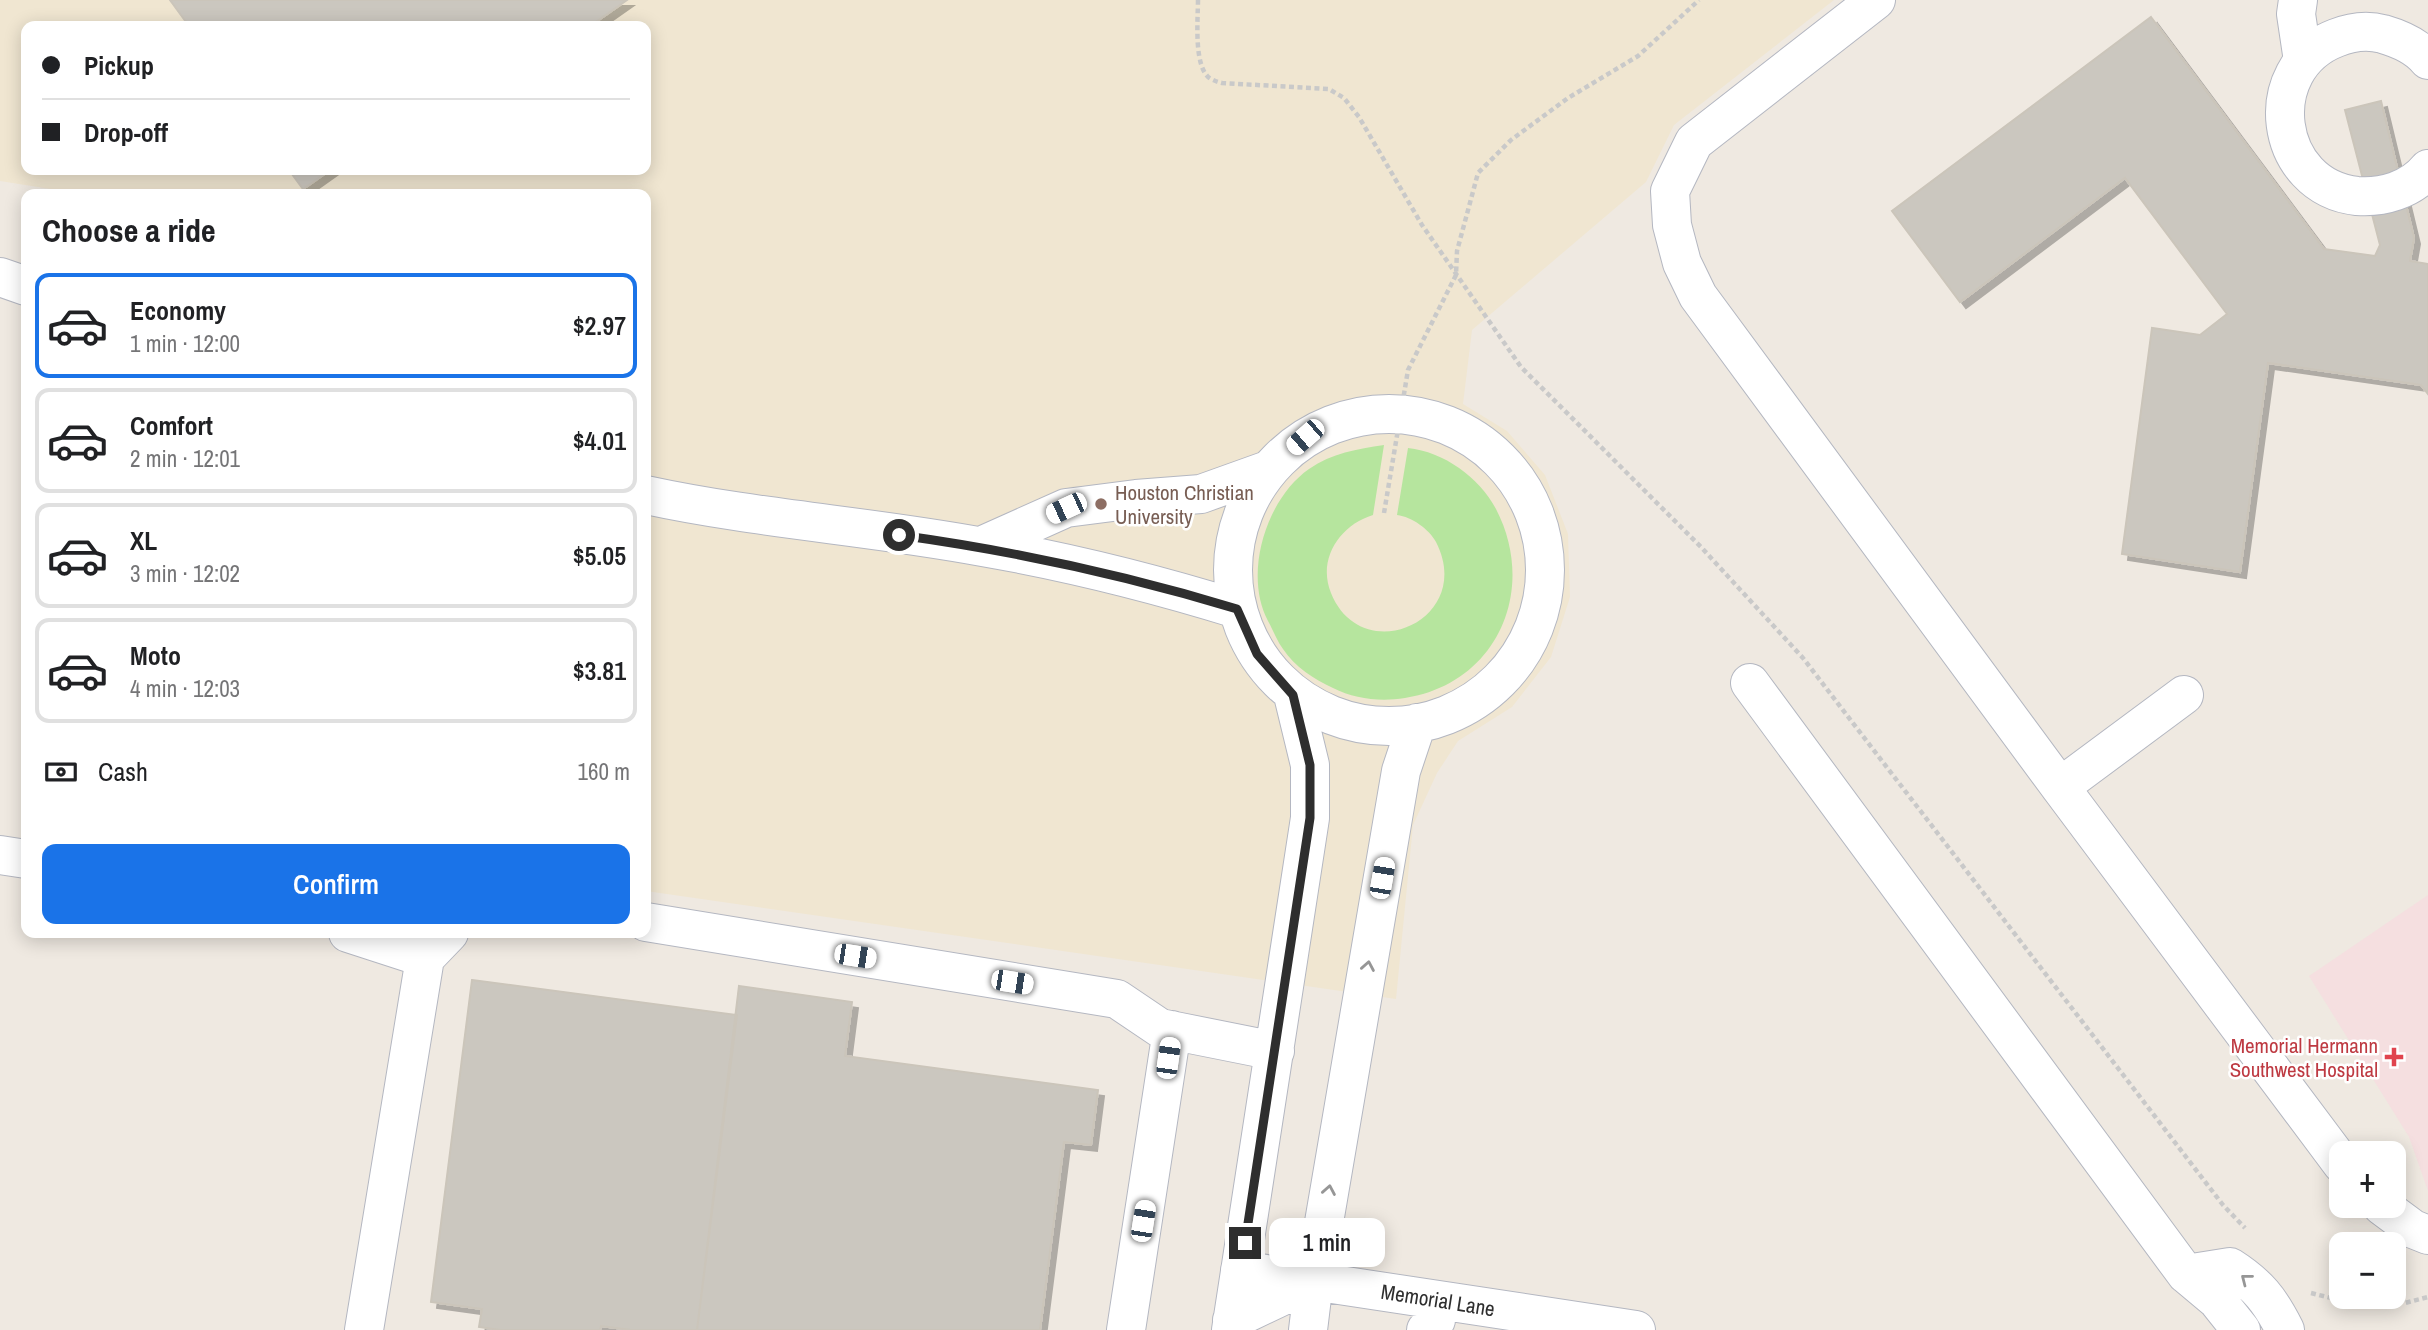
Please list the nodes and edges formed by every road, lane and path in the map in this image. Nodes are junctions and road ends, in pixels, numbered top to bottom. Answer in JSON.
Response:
{"nodes":[{"id":1,"x":1198,"y":0,"type":"edge"},
{"id":2,"x":1699,"y":0,"type":"edge"},
{"id":3,"x":1876,"y":0,"type":"edge"},
{"id":4,"x":2298,"y":0,"type":"edge"},
{"id":5,"x":2426,"y":51,"type":"edge"},
{"id":6,"x":2303,"y":61,"type":"junction"},
{"id":7,"x":2428,"y":169,"type":"edge"},
{"id":8,"x":1456,"y":275,"type":"junction"},
{"id":9,"x":0,"y":277,"type":"edge"},
{"id":10,"x":21,"y":284,"type":"edge"},
{"id":11,"x":1400,"y":414,"type":"junction"},
{"id":12,"x":1268,"y":470,"type":"junction"},
{"id":13,"x":651,"y":496,"type":"edge"},
{"id":14,"x":1384,"y":513,"type":"dead end"},
{"id":15,"x":981,"y":546,"type":"junction"},
{"id":16,"x":1237,"y":609,"type":"junction"},
{"id":17,"x":1750,"y":683,"type":"dead end"},
{"id":18,"x":1293,"y":695,"type":"junction"},
{"id":19,"x":2184,"y":695,"type":"dead end"},
{"id":20,"x":1418,"y":723,"type":"junction"},
{"id":21,"x":2060,"y":787,"type":"junction"},
{"id":22,"x":0,"y":855,"type":"edge"},
{"id":23,"x":21,"y":858,"type":"edge"},
{"id":24,"x":651,"y":923,"type":"edge"},
{"id":25,"x":385,"y":938,"type":"edge"},
{"id":26,"x":437,"y":945,"type":"edge"},
{"id":27,"x":1172,"y":1030,"type":"junction"},
{"id":28,"x":1275,"y":1051,"type":"junction"},
{"id":29,"x":2329,"y":1147,"type":"edge"},
{"id":30,"x":2398,"y":1218,"type":"edge"},
{"id":31,"x":2246,"y":1230,"type":"dead end"},
{"id":32,"x":2428,"y":1235,"type":"edge"},
{"id":33,"x":1240,"y":1270,"type":"junction"},
{"id":34,"x":2186,"y":1274,"type":"junction"},
{"id":35,"x":1314,"y":1281,"type":"junction"},
{"id":36,"x":2428,"y":1297,"type":"edge"},
{"id":37,"x":2329,"y":1298,"type":"edge"},
{"id":38,"x":2309,"y":1300,"type":"dead end"},
{"id":39,"x":2406,"y":1303,"type":"edge"},
{"id":40,"x":1435,"y":1320,"type":"edge"},
{"id":41,"x":1231,"y":1325,"type":"edge"},
{"id":42,"x":364,"y":1330,"type":"edge"},
{"id":43,"x":1126,"y":1330,"type":"edge"},
{"id":44,"x":1308,"y":1330,"type":"edge"},
{"id":45,"x":1636,"y":1330,"type":"edge"},
{"id":46,"x":2241,"y":1330,"type":"edge"},
{"id":47,"x":2285,"y":1330,"type":"edge"}],
"edges":[{"from":1,"to":8,"type":"path"},
{"from":2,"to":8,"type":"path"},
{"from":3,"to":21,"type":"lane"},
{"from":4,"to":6,"type":"lane"},
{"from":5,"to":6,"type":"lane"},
{"from":6,"to":7,"type":"lane"},
{"from":8,"to":11,"type":"path"},
{"from":8,"to":31,"type":"path"},
{"from":9,"to":10,"type":"lane"},
{"from":11,"to":12,"type":"lane"},
{"from":11,"to":14,"type":"path"},
{"from":11,"to":20,"type":"lane"},
{"from":12,"to":15,"type":"lane"},
{"from":12,"to":16,"type":"lane"},
{"from":13,"to":15,"type":"lane"},
{"from":15,"to":16,"type":"lane"},
{"from":16,"to":18,"type":"lane"},
{"from":17,"to":34,"type":"lane"},
{"from":18,"to":20,"type":"lane"},
{"from":18,"to":28,"type":"lane"},
{"from":19,"to":21,"type":"lane"},
{"from":35,"to":20,"type":"lane","one_way":true},
{"from":21,"to":29,"type":"lane"},
{"from":22,"to":23,"type":"lane"},
{"from":24,"to":27,"type":"lane"},
{"from":25,"to":26,"type":"lane"},
{"from":26,"to":42,"type":"lane"},
{"from":27,"to":28,"type":"lane"},
{"from":27,"to":43,"type":"lane"},
{"from":28,"to":33,"type":"lane"},
{"from":30,"to":32,"type":"lane"},
{"from":33,"to":35,"type":"lane","name":"Memorial Lane"},
{"from":33,"to":41,"type":"lane"},
{"from":34,"to":46,"type":"lane"},
{"from":47,"to":34,"type":"lane","one_way":true},
{"from":35,"to":40,"type":"lane","name":"Memorial Lane"},
{"from":35,"to":41,"type":"lane"},
{"from":35,"to":44,"type":"lane"},
{"from":36,"to":39,"type":"path"},
{"from":37,"to":38,"type":"path"},
{"from":40,"to":45,"type":"lane","name":"Memorial Lane"}]}
